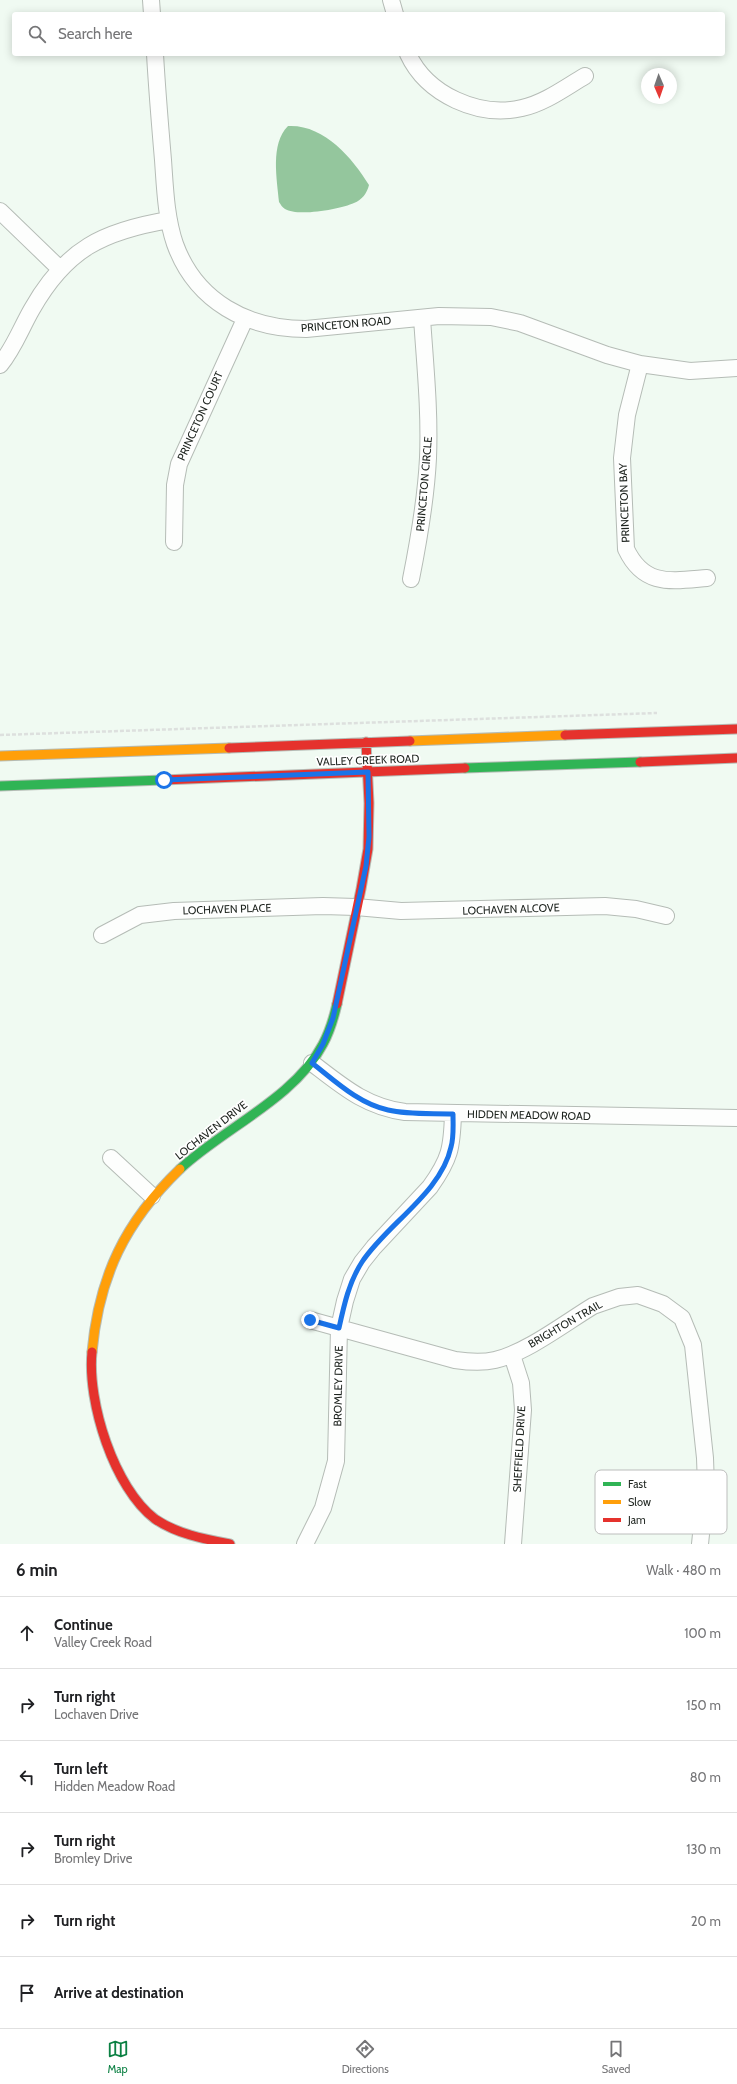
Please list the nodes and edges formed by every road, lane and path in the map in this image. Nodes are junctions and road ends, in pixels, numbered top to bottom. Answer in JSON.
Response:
{"nodes":[{"id":1,"x":151,"y":0,"type":"edge"},
{"id":2,"x":391,"y":0,"type":"edge"},
{"id":3,"x":152,"y":12,"type":"edge"},
{"id":4,"x":394,"y":12,"type":"edge"},
{"id":5,"x":155,"y":56,"type":"edge"},
{"id":6,"x":409,"y":56,"type":"edge"},
{"id":7,"x":585,"y":76,"type":"dead end"},
{"id":8,"x":0,"y":211,"type":"edge"},
{"id":9,"x":169,"y":220,"type":"junction"},
{"id":10,"x":60,"y":269,"type":"junction"},
{"id":11,"x":422,"y":318,"type":"junction"},
{"id":12,"x":245,"y":319,"type":"junction"},
{"id":13,"x":640,"y":364,"type":"junction"},
{"id":14,"x":0,"y":365,"type":"edge"},
{"id":15,"x":737,"y":368,"type":"edge"},
{"id":16,"x":174,"y":542,"type":"dead end"},
{"id":17,"x":707,"y":578,"type":"dead end"},
{"id":18,"x":411,"y":579,"type":"dead end"},
{"id":19,"x":658,"y":713,"type":"dead end"},
{"id":20,"x":737,"y":729,"type":"edge"},
{"id":21,"x":0,"y":735,"type":"edge"},
{"id":22,"x":366,"y":742,"type":"junction"},
{"id":23,"x":0,"y":756,"type":"edge"},
{"id":24,"x":737,"y":758,"type":"edge"},
{"id":25,"x":368,"y":772,"type":"junction"},
{"id":26,"x":0,"y":786,"type":"edge"},
{"id":27,"x":356,"y":907,"type":"junction"},
{"id":28,"x":666,"y":916,"type":"dead end"},
{"id":29,"x":102,"y":935,"type":"dead end"},
{"id":30,"x":312,"y":1063,"type":"junction"},
{"id":31,"x":453,"y":1114,"type":"junction"},
{"id":32,"x":737,"y":1118,"type":"edge"},
{"id":33,"x":111,"y":1158,"type":"dead end"},
{"id":34,"x":152,"y":1196,"type":"junction"},
{"id":35,"x":310,"y":1320,"type":"dead end"},
{"id":36,"x":339,"y":1328,"type":"junction"},
{"id":37,"x":512,"y":1355,"type":"junction"},
{"id":38,"x":705,"y":1470,"type":"edge"},
{"id":39,"x":701,"y":1534,"type":"edge"},
{"id":40,"x":230,"y":1544,"type":"edge"},
{"id":41,"x":305,"y":1544,"type":"edge"},
{"id":42,"x":513,"y":1544,"type":"edge"},
{"id":43,"x":700,"y":1544,"type":"edge"}],
"edges":[{"from":1,"to":3,"type":"street"},
{"from":2,"to":4,"type":"street"},
{"from":5,"to":9,"type":"street","name":"PRINCETON ROAD"},
{"from":6,"to":7,"type":"street"},
{"from":8,"to":10,"type":"street"},
{"from":9,"to":10,"type":"street"},
{"from":9,"to":12,"type":"street","name":"PRINCETON ROAD"},
{"from":10,"to":14,"type":"street"},
{"from":11,"to":12,"type":"street","name":"PRINCETON ROAD"},
{"from":11,"to":13,"type":"street","name":"PRINCETON ROAD"},
{"from":11,"to":18,"type":"street","name":"PRINCETON CIRCLE"},
{"from":12,"to":16,"type":"street","name":"PRINCETON COURT"},
{"from":13,"to":15,"type":"street","name":"PRINCETON ROAD"},
{"from":13,"to":17,"type":"street","name":"PRINCETON BAY"},
{"from":19,"to":21,"type":"path"},
{"from":20,"to":22,"type":"main road","name":"VALLEY CREEK ROAD"},
{"from":22,"to":23,"type":"main road","name":"VALLEY CREEK ROAD"},
{"from":22,"to":25,"type":"main road","name":"LOCHAVEN DRIVE"},
{"from":24,"to":25,"type":"main road","name":"VALLEY CREEK ROAD"},
{"from":25,"to":26,"type":"main road","name":"VALLEY CREEK ROAD"},
{"from":25,"to":27,"type":"main road","name":"LOCHAVEN DRIVE"},
{"from":27,"to":28,"type":"street","name":"LOCHAVEN ALCOVE"},
{"from":27,"to":29,"type":"street","name":"LOCHAVEN PLACE"},
{"from":27,"to":30,"type":"main road","name":"LOCHAVEN DRIVE"},
{"from":30,"to":31,"type":"street","name":"HIDDEN MEADOW ROAD"},
{"from":30,"to":34,"type":"main road","name":"LOCHAVEN DRIVE"},
{"from":31,"to":32,"type":"street","name":"HIDDEN MEADOW ROAD"},
{"from":31,"to":36,"type":"street","name":"BROMLEY DRIVE"},
{"from":33,"to":34,"type":"street"},
{"from":34,"to":40,"type":"main road","name":"LOCHAVEN DRIVE"},
{"from":35,"to":36,"type":"street","name":"BRIGHTON TRAIL"},
{"from":36,"to":37,"type":"street","name":"BRIGHTON TRAIL"},
{"from":36,"to":41,"type":"street","name":"BROMLEY DRIVE"},
{"from":37,"to":38,"type":"street","name":"BRIGHTON TRAIL"},
{"from":37,"to":42,"type":"street","name":"SHEFFIELD DRIVE"},
{"from":39,"to":43,"type":"street","name":"BRIGHTON TRAIL"}]}
